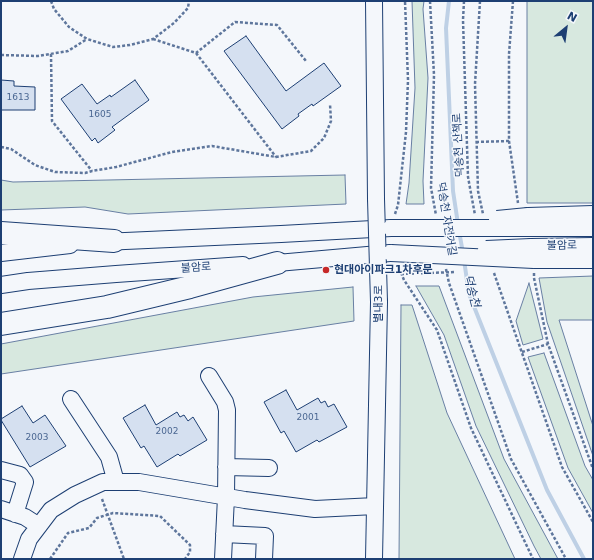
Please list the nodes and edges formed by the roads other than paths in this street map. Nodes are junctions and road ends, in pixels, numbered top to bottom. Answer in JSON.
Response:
{"nodes":[{"id":1,"x":374,"y":1,"type":"edge"},
{"id":2,"x":593,"y":214,"type":"edge"},
{"id":3,"x":526,"y":221,"type":"junction"},
{"id":4,"x":593,"y":228,"type":"edge"},
{"id":5,"x":1,"y":233,"type":"edge"},
{"id":6,"x":114,"y":240,"type":"junction"},
{"id":7,"x":593,"y":246,"type":"edge"},
{"id":8,"x":1,"y":253,"type":"edge"},
{"id":9,"x":533,"y":254,"type":"junction"},
{"id":10,"x":593,"y":260,"type":"edge"},
{"id":11,"x":277,"y":263,"type":"junction"},
{"id":12,"x":1,"y":285,"type":"edge"},
{"id":13,"x":1,"y":324,"type":"edge"},
{"id":14,"x":209,"y":376,"type":"dead end"},
{"id":15,"x":71,"y":399,"type":"dead end"},
{"id":16,"x":226,"y":467,"type":"junction"},
{"id":17,"x":269,"y":468,"type":"dead end"},
{"id":18,"x":1,"y":470,"type":"edge"},
{"id":19,"x":116,"y":482,"type":"junction"},
{"id":20,"x":226,"y":497,"type":"junction"},
{"id":21,"x":375,"y":506,"type":"junction"},
{"id":22,"x":8,"y":511,"type":"edge"},
{"id":23,"x":39,"y":526,"type":"junction"},
{"id":24,"x":224,"y":534,"type":"junction"},
{"id":25,"x":22,"y":559,"type":"edge"},
{"id":26,"x":223,"y":559,"type":"edge"},
{"id":27,"x":264,"y":559,"type":"edge"},
{"id":28,"x":374,"y":559,"type":"edge"}],
"edges":[{"from":1,"to":21,"type":"street","name":"별내3로","bridge":true},
{"from":2,"to":3,"type":"street"},
{"from":3,"to":4,"type":"street","name":"불암로"},
{"from":3,"to":6,"type":"street","bridge":true},
{"from":5,"to":6,"type":"highway"},
{"from":6,"to":8,"type":"street"},
{"from":7,"to":9,"type":"street","name":"불암로"},
{"from":9,"to":10,"type":"street"},
{"from":9,"to":11,"type":"street","name":"불암로","bridge":true},
{"from":11,"to":12,"type":"street","name":"불암로"},
{"from":11,"to":13,"type":"highway"},
{"from":14,"to":16,"type":"street"},
{"from":15,"to":19,"type":"street"},
{"from":16,"to":17,"type":"street"},
{"from":16,"to":20,"type":"street"},
{"from":18,"to":22,"type":"street"},
{"from":19,"to":20,"type":"street"},
{"from":19,"to":23,"type":"street"},
{"from":20,"to":21,"type":"street"},
{"from":20,"to":24,"type":"street"},
{"from":21,"to":28,"type":"street","name":"별내3로"},
{"from":22,"to":23,"type":"street"},
{"from":23,"to":25,"type":"street"},
{"from":24,"to":26,"type":"street"},
{"from":24,"to":27,"type":"street"}]}
